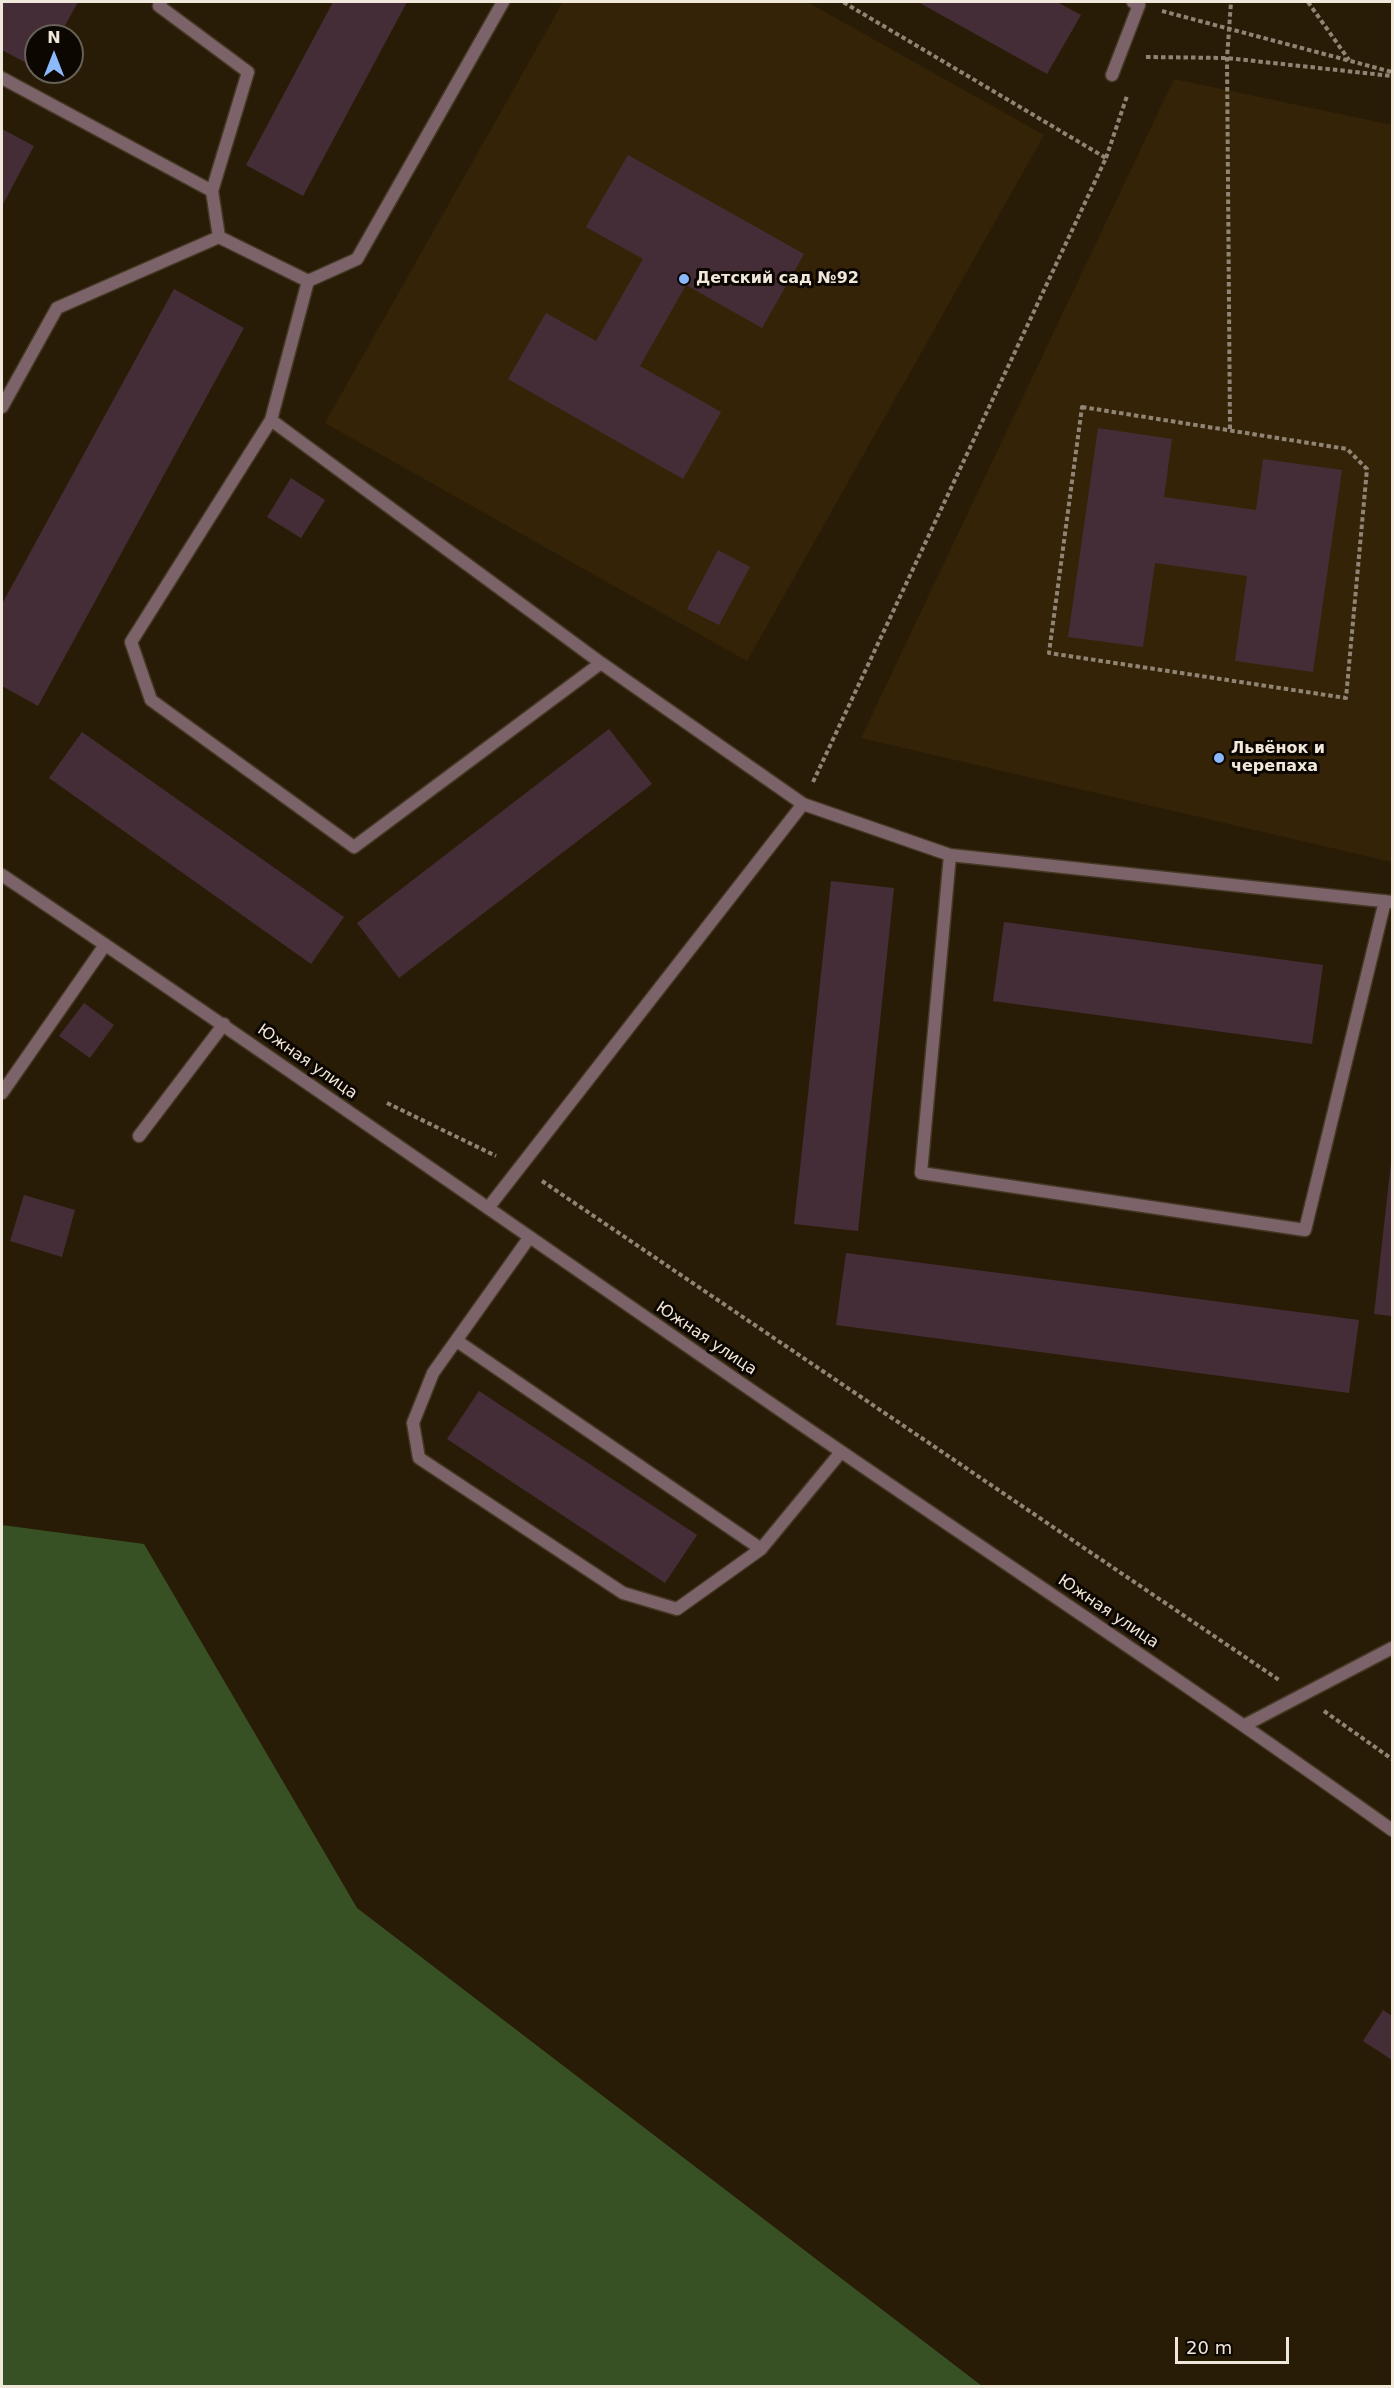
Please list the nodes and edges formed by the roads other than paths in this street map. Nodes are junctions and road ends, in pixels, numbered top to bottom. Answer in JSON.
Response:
{"nodes":[{"id":1,"x":161,"y":2,"type":"edge"},
{"id":2,"x":503,"y":2,"type":"edge"},
{"id":3,"x":1136,"y":3,"type":"edge"},
{"id":4,"x":1112,"y":75,"type":"dead end"},
{"id":5,"x":2,"y":78,"type":"edge"},
{"id":6,"x":212,"y":191,"type":"junction"},
{"id":7,"x":219,"y":237,"type":"junction"},
{"id":8,"x":308,"y":281,"type":"junction"},
{"id":9,"x":2,"y":407,"type":"edge"},
{"id":10,"x":271,"y":420,"type":"junction"},
{"id":11,"x":601,"y":663,"type":"junction"},
{"id":12,"x":803,"y":804,"type":"junction"},
{"id":13,"x":951,"y":855,"type":"junction"},
{"id":14,"x":2,"y":875,"type":"edge"},
{"id":15,"x":1389,"y":901,"type":"edge"},
{"id":16,"x":105,"y":945,"type":"junction"},
{"id":17,"x":224,"y":1024,"type":"junction"},
{"id":18,"x":2,"y":1093,"type":"edge"},
{"id":19,"x":139,"y":1136,"type":"dead end"},
{"id":20,"x":488,"y":1208,"type":"junction"},
{"id":21,"x":529,"y":1238,"type":"junction"},
{"id":22,"x":457,"y":1341,"type":"junction"},
{"id":23,"x":841,"y":1452,"type":"junction"},
{"id":24,"x":761,"y":1549,"type":"junction"},
{"id":25,"x":1392,"y":1648,"type":"edge"},
{"id":26,"x":1245,"y":1725,"type":"junction"},
{"id":27,"x":1392,"y":1830,"type":"edge"}],
"edges":[{"from":1,"to":6,"type":"street"},
{"from":2,"to":8,"type":"street"},
{"from":3,"to":4,"type":"street"},
{"from":5,"to":6,"type":"street"},
{"from":6,"to":7,"type":"street"},
{"from":7,"to":8,"type":"street"},
{"from":7,"to":9,"type":"street"},
{"from":8,"to":10,"type":"street"},
{"from":10,"to":11,"type":"street"},
{"from":10,"to":11,"type":"street"},
{"from":11,"to":12,"type":"street"},
{"from":12,"to":13,"type":"street"},
{"from":12,"to":20,"type":"street"},
{"from":13,"to":15,"type":"street"},
{"from":13,"to":15,"type":"street"},
{"from":14,"to":16,"type":"street","name":"Южная улица"},
{"from":16,"to":17,"type":"street","name":"Южная улица"},
{"from":16,"to":18,"type":"street"},
{"from":17,"to":19,"type":"street"},
{"from":17,"to":20,"type":"street","name":"Южная улица"},
{"from":20,"to":21,"type":"street","name":"Южная улица"},
{"from":21,"to":22,"type":"street"},
{"from":21,"to":23,"type":"street","name":"Южная улица"},
{"from":22,"to":24,"type":"street"},
{"from":22,"to":24,"type":"street"},
{"from":23,"to":24,"type":"street"},
{"from":23,"to":26,"type":"street","name":"Южная улица"},
{"from":25,"to":26,"type":"street"},
{"from":26,"to":27,"type":"street","name":"Южная улица"}]}
